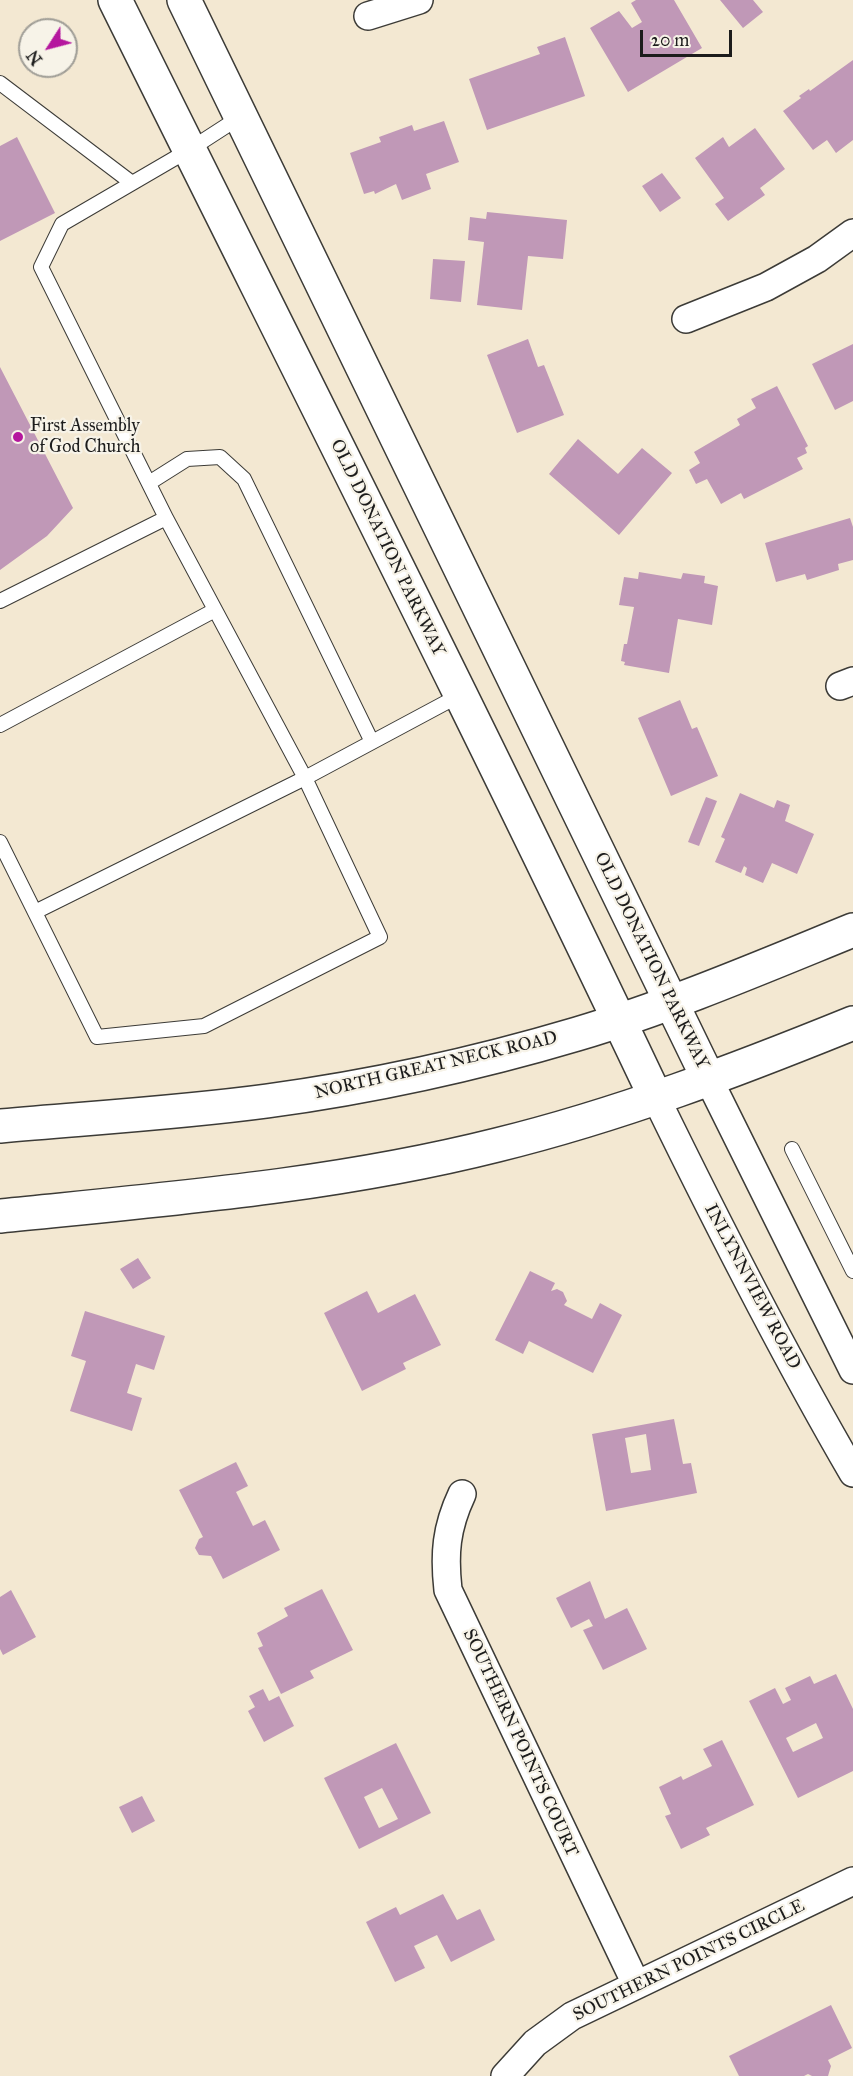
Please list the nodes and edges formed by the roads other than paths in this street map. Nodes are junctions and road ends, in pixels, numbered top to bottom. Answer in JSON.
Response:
{"nodes":[{"id":1,"x":115,"y":0,"type":"edge"},
{"id":2,"x":184,"y":0,"type":"edge"},
{"id":3,"x":419,"y":0,"type":"edge"},
{"id":4,"x":368,"y":16,"type":"dead end"},
{"id":5,"x":0,"y":83,"type":"edge"},
{"id":6,"x":240,"y":116,"type":"junction"},
{"id":7,"x":189,"y":150,"type":"junction"},
{"id":8,"x":132,"y":183,"type":"junction"},
{"id":9,"x":853,"y":233,"type":"edge"},
{"id":10,"x":686,"y":319,"type":"dead end"},
{"id":11,"x":148,"y":483,"type":"junction"},
{"id":12,"x":165,"y":518,"type":"junction"},
{"id":13,"x":0,"y":601,"type":"edge"},
{"id":14,"x":215,"y":610,"type":"junction"},
{"id":15,"x":460,"y":695,"type":"junction"},
{"id":16,"x":0,"y":725,"type":"edge"},
{"id":17,"x":372,"y":742,"type":"junction"},
{"id":18,"x":305,"y":778,"type":"junction"},
{"id":19,"x":0,"y":842,"type":"edge"},
{"id":20,"x":35,"y":912,"type":"junction"},
{"id":21,"x":853,"y":930,"type":"edge"},
{"id":22,"x":670,"y":1003,"type":"junction"},
{"id":23,"x":619,"y":1021,"type":"junction"},
{"id":24,"x":853,"y":1023,"type":"edge"},
{"id":25,"x":709,"y":1080,"type":"junction"},
{"id":26,"x":656,"y":1098,"type":"junction"},
{"id":27,"x":0,"y":1126,"type":"edge"},
{"id":28,"x":792,"y":1149,"type":"dead end"},
{"id":29,"x":0,"y":1216,"type":"edge"},
{"id":30,"x":853,"y":1271,"type":"edge"},
{"id":31,"x":853,"y":1370,"type":"edge"},
{"id":32,"x":853,"y":1473,"type":"edge"},
{"id":33,"x":462,"y":1494,"type":"dead end"},
{"id":34,"x":853,"y":1881,"type":"edge"},
{"id":35,"x":636,"y":1984,"type":"junction"},
{"id":36,"x":505,"y":2076,"type":"edge"}],
"edges":[{"from":1,"to":7,"type":"street","name":"OLD DONATION PARKWAY"},
{"from":2,"to":6,"type":"street","name":"OLD DONATION PARKWAY"},
{"from":3,"to":4,"type":"street"},
{"from":5,"to":8,"type":"lane"},
{"from":6,"to":7,"type":"lane"},
{"from":6,"to":22,"type":"street","name":"OLD DONATION PARKWAY"},
{"from":7,"to":8,"type":"lane"},
{"from":7,"to":15,"type":"street","name":"OLD DONATION PARKWAY"},
{"from":8,"to":11,"type":"lane"},
{"from":9,"to":10,"type":"street"},
{"from":11,"to":12,"type":"lane"},
{"from":11,"to":17,"type":"lane"},
{"from":12,"to":13,"type":"lane"},
{"from":12,"to":14,"type":"lane"},
{"from":14,"to":16,"type":"lane"},
{"from":14,"to":18,"type":"lane"},
{"from":15,"to":17,"type":"lane"},
{"from":15,"to":23,"type":"street","name":"OLD DONATION PARKWAY"},
{"from":17,"to":18,"type":"lane"},
{"from":18,"to":20,"type":"lane"},
{"from":18,"to":20,"type":"lane"},
{"from":19,"to":20,"type":"lane"},
{"from":21,"to":22,"type":"street","name":"NORTH GREAT NECK ROAD"},
{"from":22,"to":23,"type":"street","name":"NORTH GREAT NECK ROAD"},
{"from":22,"to":25,"type":"street","name":"OLD DONATION PARKWAY"},
{"from":23,"to":26,"type":"street","name":"OLD DONATION PARKWAY"},
{"from":23,"to":27,"type":"street","name":"NORTH GREAT NECK ROAD"},
{"from":24,"to":25,"type":"street"},
{"from":25,"to":26,"type":"street"},
{"from":25,"to":31,"type":"street"},
{"from":26,"to":29,"type":"street"},
{"from":26,"to":32,"type":"street","name":"INLYNNVIEW ROAD"},
{"from":28,"to":30,"type":"lane"},
{"from":33,"to":35,"type":"street","name":"SOUTHERN POINTS COURT"},
{"from":34,"to":35,"type":"street","name":"SOUTHERN POINTS CIRCLE"},
{"from":35,"to":36,"type":"street","name":"SOUTHERN POINTS CIRCLE"}]}
